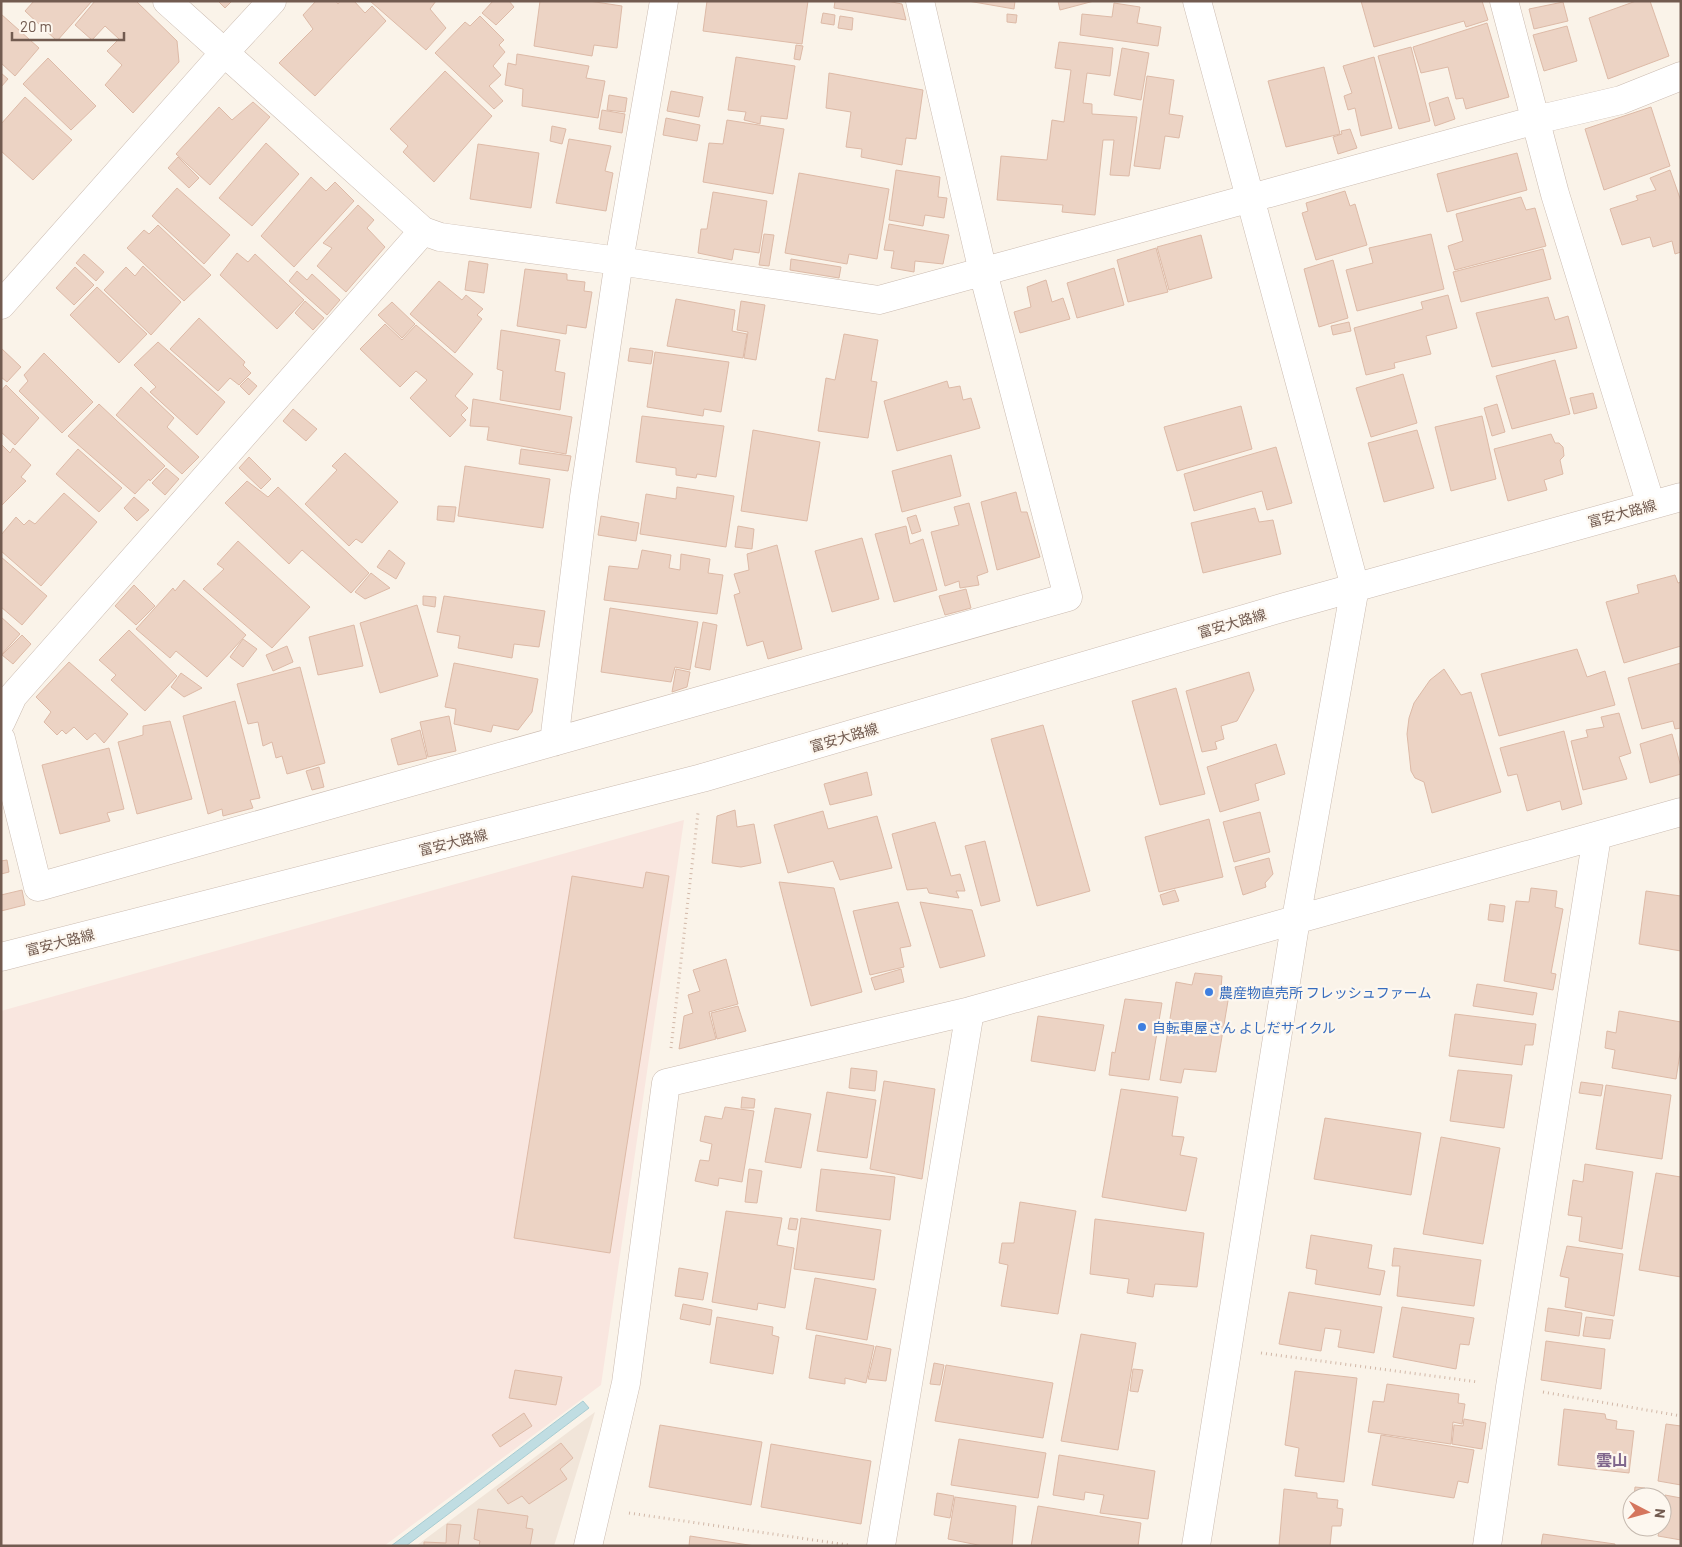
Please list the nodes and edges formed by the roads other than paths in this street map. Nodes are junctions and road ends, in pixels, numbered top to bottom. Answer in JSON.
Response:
{"nodes":[{"id":1,"x":167,"y":1,"type":"edge"},
{"id":2,"x":272,"y":1,"type":"edge"},
{"id":3,"x":664,"y":1,"type":"edge"},
{"id":4,"x":920,"y":1,"type":"edge"},
{"id":5,"x":1197,"y":1,"type":"edge"},
{"id":6,"x":1504,"y":1,"type":"edge"},
{"id":7,"x":224,"y":53,"type":"junction"},
{"id":8,"x":1681,"y":76,"type":"edge"},
{"id":9,"x":1536,"y":120,"type":"junction"},
{"id":10,"x":1250,"y":199,"type":"junction"},
{"id":11,"x":423,"y":231,"type":"junction"},
{"id":12,"x":619,"y":261,"type":"junction"},
{"id":13,"x":983,"y":272,"type":"junction"},
{"id":14,"x":1,"y":305,"type":"edge"},
{"id":15,"x":1681,"y":497,"type":"edge"},
{"id":16,"x":1651,"y":505,"type":"junction"},
{"id":17,"x":1355,"y":588,"type":"junction"},
{"id":18,"x":1,"y":722,"type":"edge"},
{"id":19,"x":1,"y":739,"type":"edge"},
{"id":20,"x":554,"y":742,"type":"junction"},
{"id":21,"x":1681,"y":812,"type":"edge"},
{"id":22,"x":1597,"y":836,"type":"junction"},
{"id":23,"x":1296,"y":919,"type":"junction"},
{"id":24,"x":1,"y":957,"type":"edge"},
{"id":25,"x":970,"y":1011,"type":"junction"},
{"id":26,"x":588,"y":1546,"type":"edge"},
{"id":27,"x":881,"y":1546,"type":"edge"},
{"id":28,"x":1196,"y":1546,"type":"edge"},
{"id":29,"x":1487,"y":1546,"type":"edge"}],
"edges":[{"from":1,"to":7,"type":"street"},
{"from":2,"to":7,"type":"street"},
{"from":3,"to":12,"type":"street"},
{"from":4,"to":13,"type":"street"},
{"from":5,"to":10,"type":"street"},
{"from":6,"to":9,"type":"street"},
{"from":7,"to":11,"type":"street"},
{"from":7,"to":14,"type":"street"},
{"from":8,"to":9,"type":"street"},
{"from":9,"to":10,"type":"street"},
{"from":9,"to":16,"type":"street"},
{"from":10,"to":13,"type":"street"},
{"from":10,"to":17,"type":"street"},
{"from":11,"to":12,"type":"street"},
{"from":11,"to":18,"type":"street"},
{"from":12,"to":13,"type":"street"},
{"from":12,"to":20,"type":"street"},
{"from":13,"to":20,"type":"street"},
{"from":15,"to":16,"type":"street","name":"富安大路線"},
{"from":16,"to":17,"type":"street","name":"富安大路線"},
{"from":17,"to":23,"type":"street"},
{"from":17,"to":24,"type":"street","name":"富安大路線"},
{"from":19,"to":20,"type":"street"},
{"from":21,"to":22,"type":"street"},
{"from":22,"to":23,"type":"street"},
{"from":22,"to":29,"type":"street"},
{"from":23,"to":25,"type":"street"},
{"from":23,"to":28,"type":"street"},
{"from":25,"to":26,"type":"street"},
{"from":25,"to":27,"type":"street"}]}
